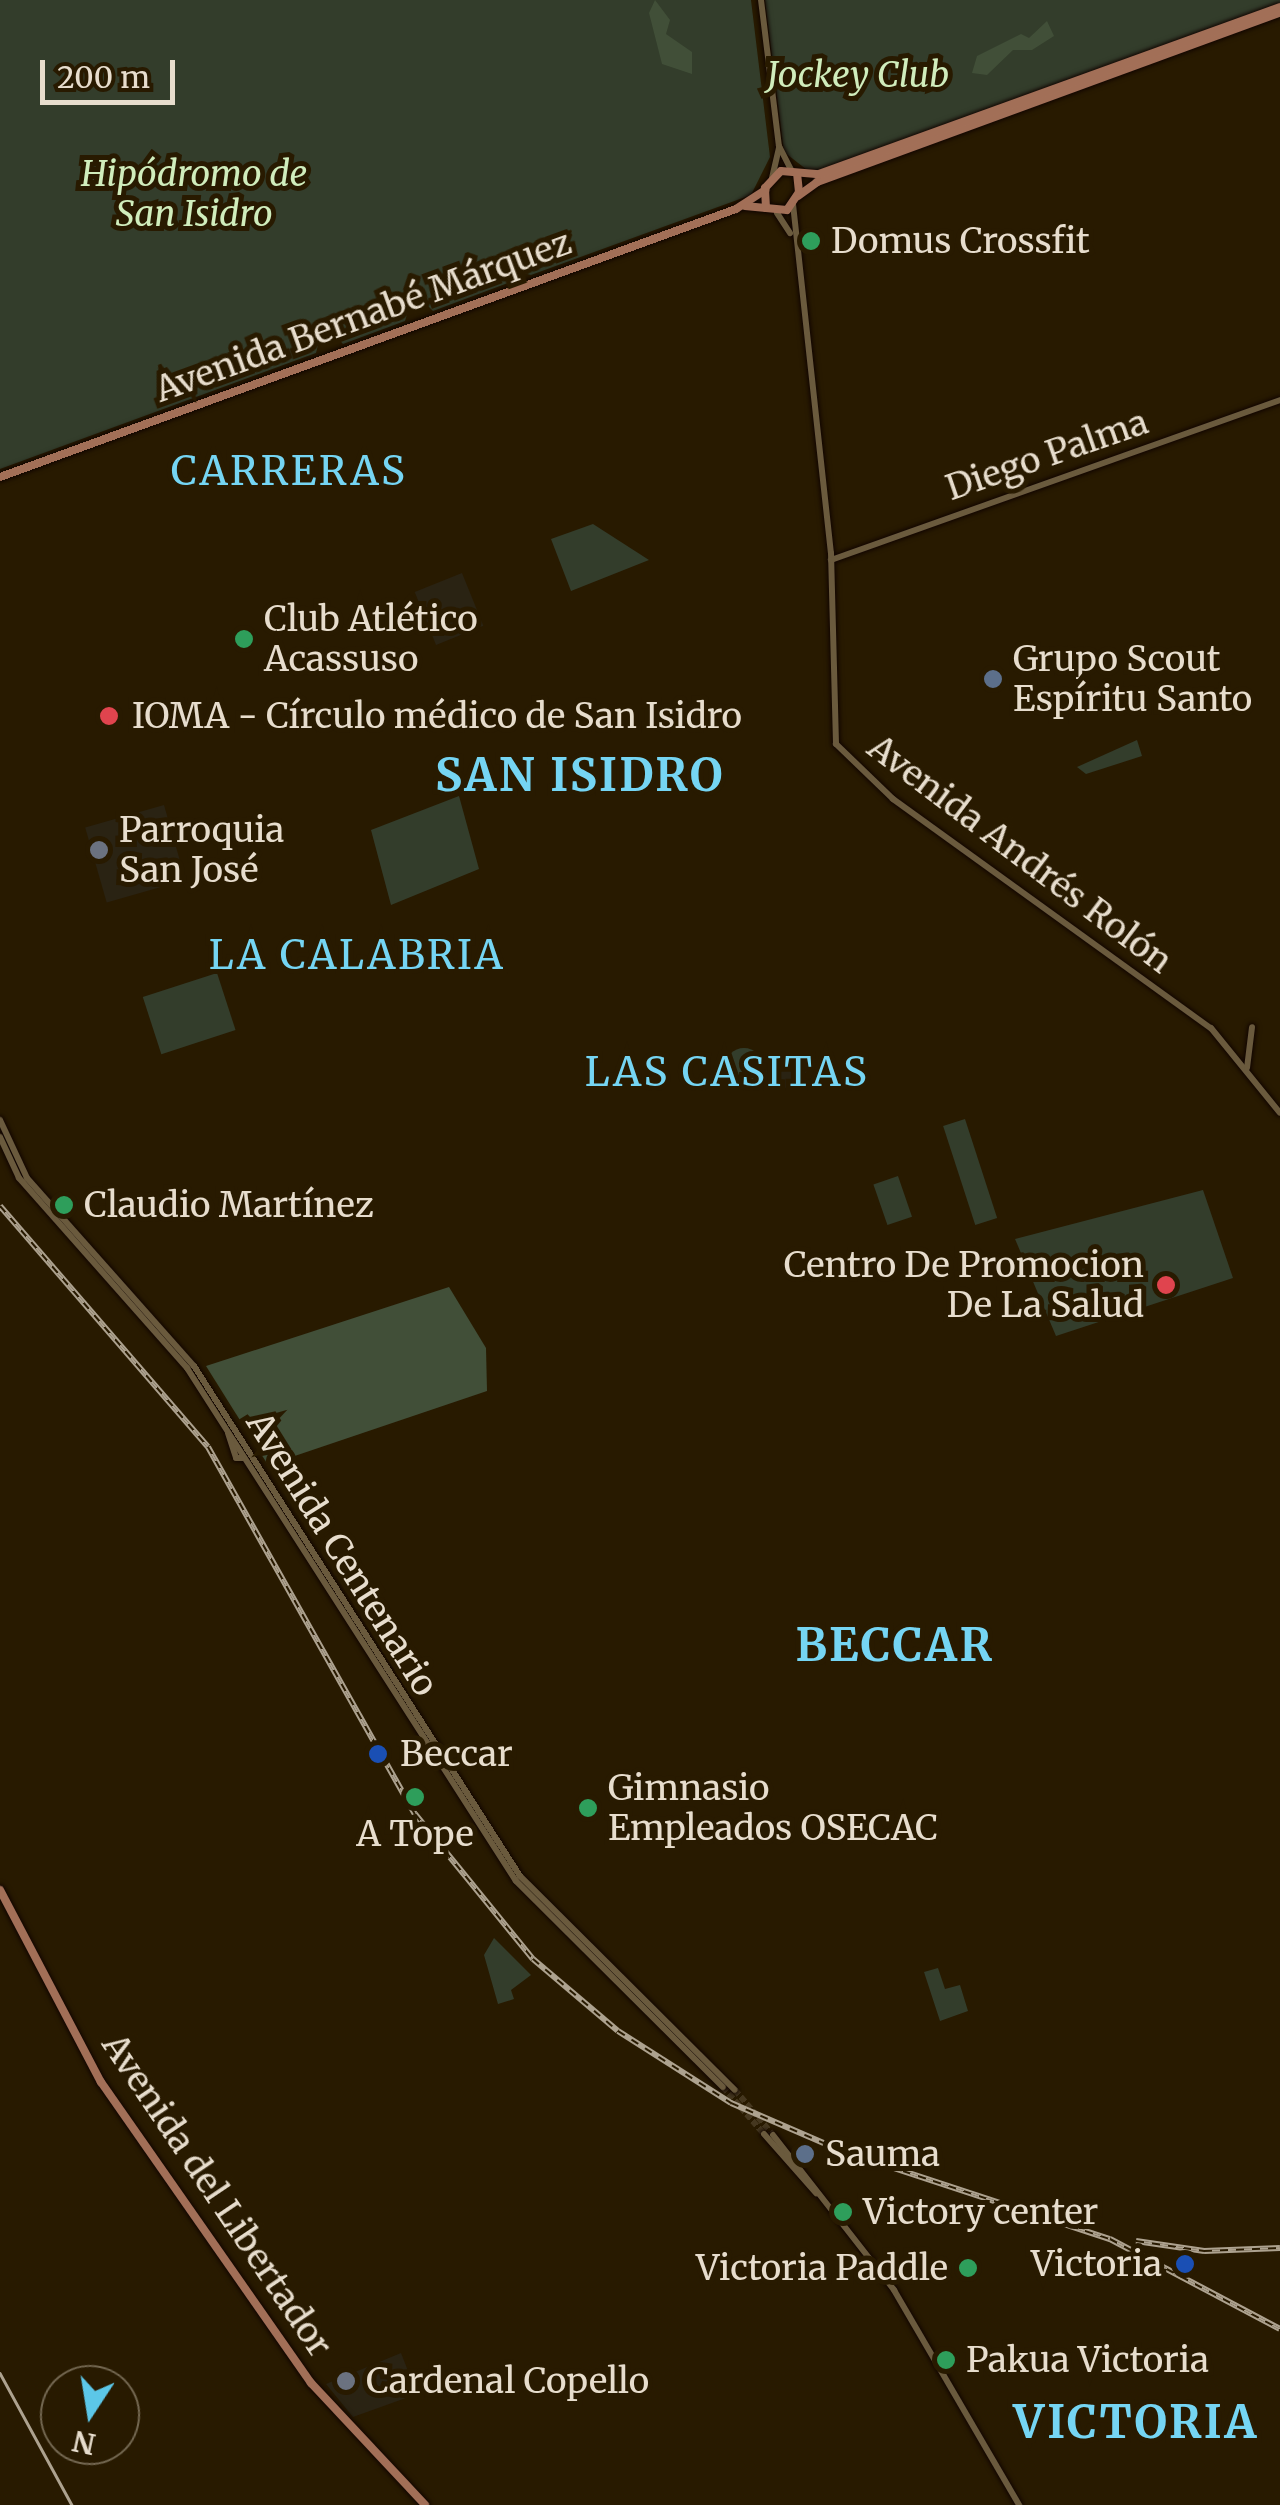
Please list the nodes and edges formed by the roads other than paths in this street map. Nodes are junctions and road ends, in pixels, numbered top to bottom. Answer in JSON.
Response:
{"nodes":[{"id":1,"x":761,"y":0,"type":"edge"},
{"id":2,"x":1280,"y":10,"type":"edge"},
{"id":3,"x":780,"y":146,"type":"junction"},
{"id":4,"x":794,"y":172,"type":"junction"},
{"id":5,"x":772,"y":178,"type":"junction"},
{"id":6,"x":765,"y":190,"type":"junction"},
{"id":7,"x":798,"y":196,"type":"junction"},
{"id":8,"x":792,"y":204,"type":"junction"},
{"id":9,"x":745,"y":206,"type":"junction"},
{"id":10,"x":766,"y":208,"type":"junction"},
{"id":11,"x":777,"y":213,"type":"junction"},
{"id":12,"x":791,"y":234,"type":"junction"},
{"id":13,"x":1280,"y":400,"type":"edge"},
{"id":14,"x":0,"y":477,"type":"edge"},
{"id":15,"x":831,"y":560,"type":"junction"},
{"id":16,"x":1252,"y":1027,"type":"dead end"},
{"id":17,"x":1247,"y":1070,"type":"junction"},
{"id":18,"x":1280,"y":1112,"type":"edge"},
{"id":19,"x":0,"y":1120,"type":"edge"},
{"id":20,"x":0,"y":1137,"type":"edge"},
{"id":21,"x":246,"y":1456,"type":"junction"},
{"id":22,"x":0,"y":1890,"type":"edge"},
{"id":23,"x":649,"y":2008,"type":"junction"},
{"id":24,"x":723,"y":2087,"type":"tunnel mouth"},
{"id":25,"x":734,"y":2090,"type":"tunnel mouth"},
{"id":26,"x":768,"y":2134,"type":"tunnel mouth"},
{"id":27,"x":425,"y":2505,"type":"edge"},
{"id":28,"x":1019,"y":2505,"type":"edge"}],
"edges":[{"from":1,"to":3,"type":"main road"},
{"from":2,"to":4,"type":"main road"},
{"from":2,"to":7,"type":"main road"},
{"from":3,"to":4,"type":"main road"},
{"from":3,"to":5,"type":"main road"},
{"from":4,"to":5,"type":"main road"},
{"from":4,"to":7,"type":"main road"},
{"from":5,"to":6,"type":"main road"},
{"from":6,"to":9,"type":"main road","name":"Avenida Bernabé Márquez"},
{"from":6,"to":10,"type":"main road"},
{"from":7,"to":8,"type":"main road"},
{"from":8,"to":11,"type":"main road"},
{"from":8,"to":12,"type":"main road","name":"Avenida Andrés Rolón"},
{"from":9,"to":10,"type":"main road","name":"Avenida Bernabé Márquez"},
{"from":9,"to":14,"type":"main road","name":"Avenida Bernabé Márquez"},
{"from":10,"to":11,"type":"main road"},
{"from":11,"to":12,"type":"main road","name":"Avenida Andrés Rolón"},
{"from":12,"to":15,"type":"main road","name":"Avenida Andrés Rolón"},
{"from":13,"to":15,"type":"main road","name":"Diego Palma"},
{"from":15,"to":17,"type":"main road","name":"Avenida Andrés Rolón"},
{"from":16,"to":17,"type":"main road"},
{"from":17,"to":18,"type":"main road","name":"Avenida Andrés Rolón"},
{"from":19,"to":21,"type":"main road","name":"Avenida Centenario"},
{"from":20,"to":21,"type":"main road","name":"Avenida Centenario"},
{"from":21,"to":23,"type":"main road","name":"Avenida Centenario"},
{"from":22,"to":27,"type":"main road","name":"Avenida del Libertador"},
{"from":23,"to":24,"type":"main road"},
{"from":23,"to":25,"type":"main road"},
{"from":26,"to":28,"type":"main road"}]}
